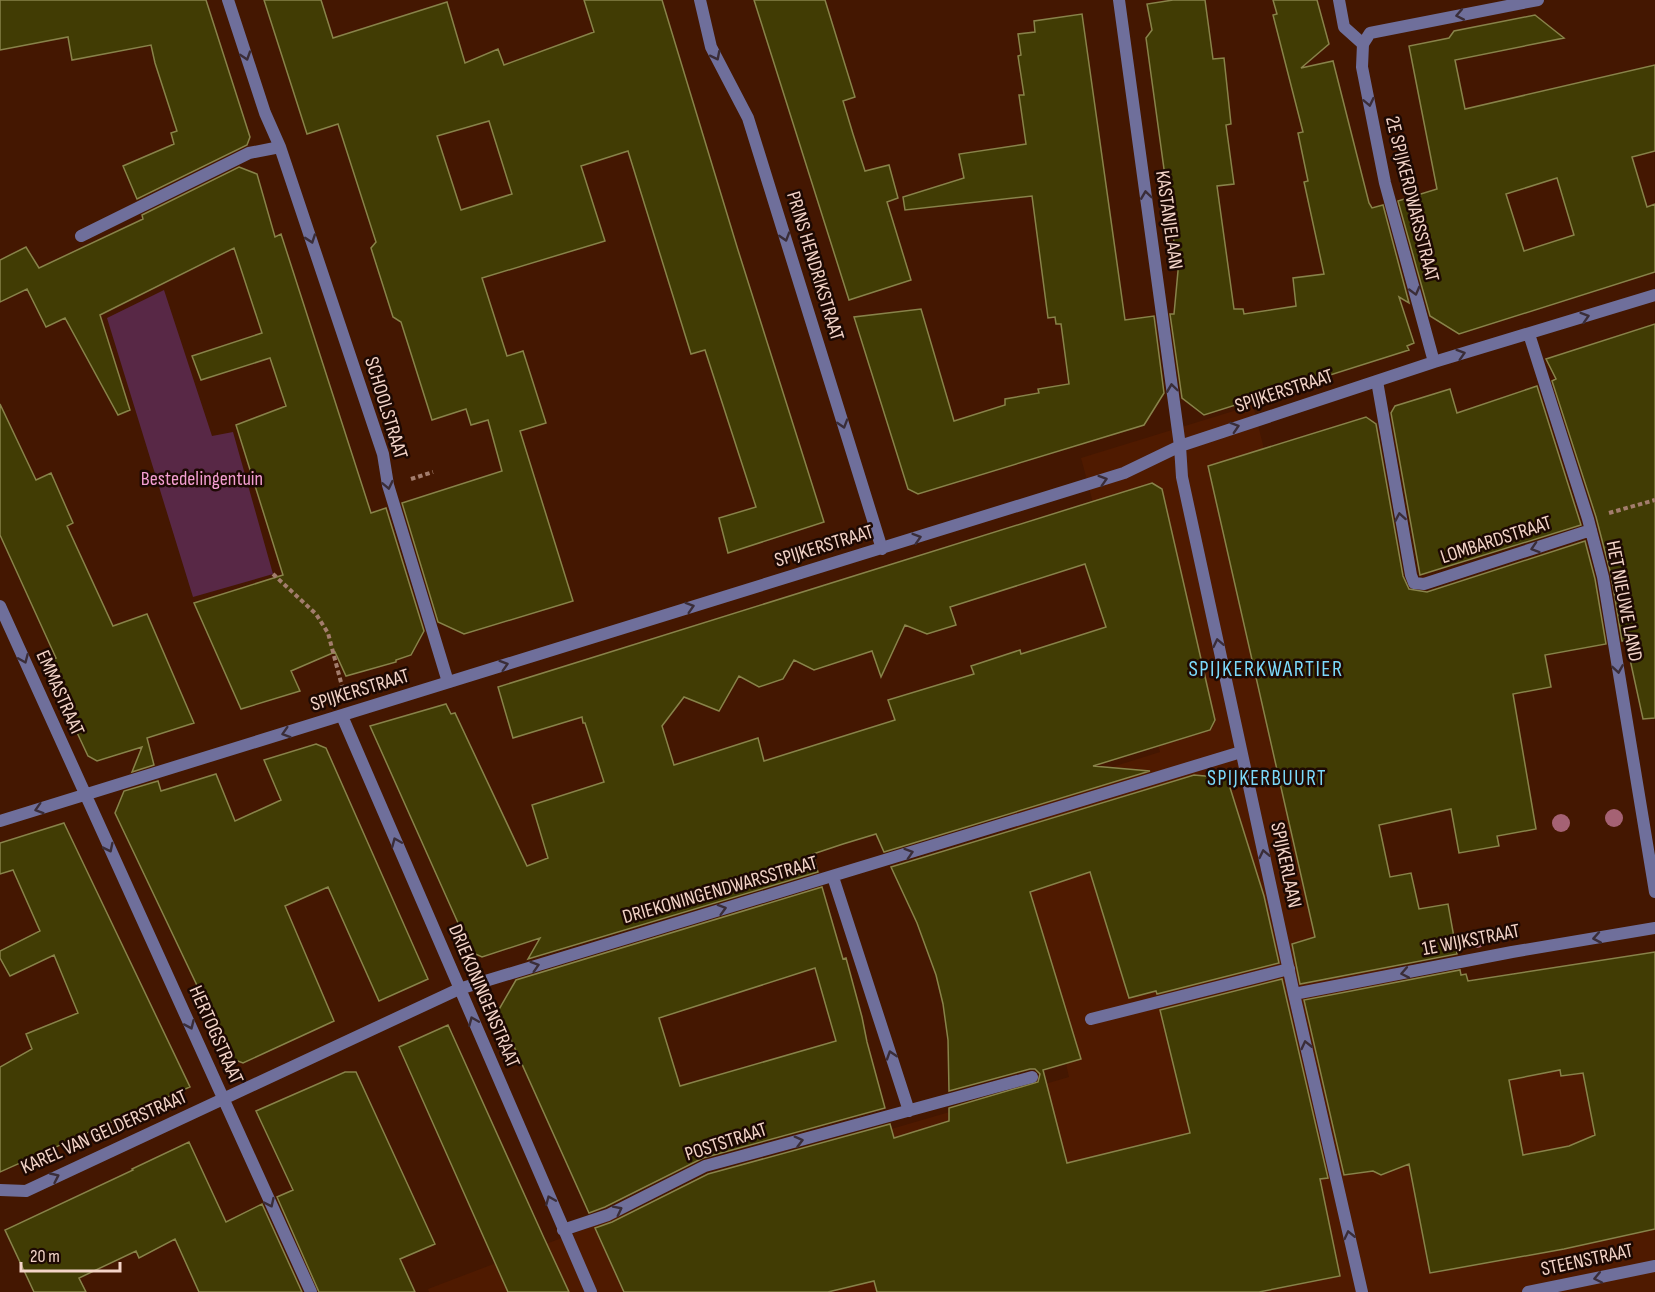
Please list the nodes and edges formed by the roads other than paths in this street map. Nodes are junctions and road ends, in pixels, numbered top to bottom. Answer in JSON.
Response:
{"nodes":[{"id":1,"x":228,"y":0,"type":"edge"},
{"id":2,"x":700,"y":0,"type":"edge"},
{"id":3,"x":1119,"y":0,"type":"edge"},
{"id":4,"x":1339,"y":0,"type":"edge"},
{"id":5,"x":1538,"y":0,"type":"edge"},
{"id":6,"x":1363,"y":44,"type":"junction"},
{"id":7,"x":280,"y":147,"type":"junction"},
{"id":8,"x":81,"y":236,"type":"dead end"},
{"id":9,"x":1655,"y":295,"type":"edge"},
{"id":10,"x":1529,"y":334,"type":"junction"},
{"id":11,"x":1434,"y":362,"type":"junction"},
{"id":12,"x":1377,"y":381,"type":"junction"},
{"id":13,"x":1180,"y":446,"type":"junction"},
{"id":14,"x":1589,"y":524,"type":"junction"},
{"id":15,"x":882,"y":549,"type":"junction"},
{"id":16,"x":0,"y":606,"type":"edge"},
{"id":17,"x":448,"y":682,"type":"junction"},
{"id":18,"x":346,"y":714,"type":"junction"},
{"id":19,"x":1241,"y":752,"type":"junction"},
{"id":20,"x":84,"y":795,"type":"junction"},
{"id":21,"x":0,"y":821,"type":"edge"},
{"id":22,"x":833,"y":877,"type":"junction"},
{"id":23,"x":1655,"y":892,"type":"edge"},
{"id":24,"x":1655,"y":928,"type":"edge"},
{"id":25,"x":1289,"y":969,"type":"junction"},
{"id":26,"x":459,"y":989,"type":"junction"},
{"id":27,"x":1294,"y":994,"type":"junction"},
{"id":28,"x":1091,"y":1019,"type":"dead end"},
{"id":29,"x":1032,"y":1077,"type":"dead end"},
{"id":30,"x":223,"y":1100,"type":"junction"},
{"id":31,"x":909,"y":1111,"type":"junction"},
{"id":32,"x":0,"y":1190,"type":"edge"},
{"id":33,"x":563,"y":1230,"type":"junction"},
{"id":34,"x":1655,"y":1266,"type":"edge"},
{"id":35,"x":311,"y":1292,"type":"edge"},
{"id":36,"x":591,"y":1292,"type":"edge"},
{"id":37,"x":1362,"y":1292,"type":"edge"},
{"id":38,"x":1528,"y":1292,"type":"edge"}],
"edges":[{"from":1,"to":7,"type":"street","name":"SCHOOLSTRAAT","one_way":true},
{"from":2,"to":15,"type":"street","name":"PRINS HENDRIKSTRAAT","one_way":true},
{"from":13,"to":3,"type":"street","name":"KASTANJELAAN","one_way":true},
{"from":4,"to":6,"type":"street"},
{"from":5,"to":6,"type":"street","one_way":true},
{"from":6,"to":11,"type":"street","name":"2E SPIJKERDWARSSTRAAT","one_way":true},
{"from":7,"to":8,"type":"street"},
{"from":7,"to":17,"type":"street","name":"SCHOOLSTRAAT","one_way":true},
{"from":10,"to":9,"type":"street","name":"SPIJKERSTRAAT","one_way":true},
{"from":11,"to":10,"type":"street","name":"SPIJKERSTRAAT","one_way":true},
{"from":10,"to":14,"type":"street"},
{"from":11,"to":12,"type":"street","name":"SPIJKERSTRAAT"},
{"from":13,"to":12,"type":"street","name":"SPIJKERSTRAAT","one_way":true},
{"from":14,"to":12,"type":"street","name":"LOMBARDSTRAAT","one_way":true},
{"from":15,"to":13,"type":"street","name":"SPIJKERSTRAAT","one_way":true},
{"from":19,"to":13,"type":"street","name":"SPIJKERLAAN","one_way":true},
{"from":14,"to":23,"type":"street","name":"HET NIEUWE LAND","one_way":true},
{"from":17,"to":15,"type":"street","name":"SPIJKERSTRAAT","one_way":true},
{"from":16,"to":20,"type":"street","name":"EMMASTRAAT","one_way":true},
{"from":17,"to":18,"type":"street","name":"SPIJKERSTRAAT"},
{"from":18,"to":20,"type":"street","name":"SPIJKERSTRAAT","one_way":true},
{"from":26,"to":18,"type":"street","name":"DRIEKONINGENSTRAAT","one_way":true},
{"from":22,"to":19,"type":"street","name":"DRIEKONINGENDWARSSTRAAT","one_way":true},
{"from":25,"to":19,"type":"street","name":"SPIJKERLAAN","one_way":true},
{"from":20,"to":21,"type":"street","name":"SPIJKERSTRAAT","one_way":true},
{"from":20,"to":30,"type":"street","name":"HERTOGSTRAAT","one_way":true},
{"from":26,"to":22,"type":"street","name":"DRIEKONINGENDWARSSTRAAT","one_way":true},
{"from":31,"to":22,"type":"street","one_way":true},
{"from":24,"to":27,"type":"street","name":"1E WIJKSTRAAT","one_way":true},
{"from":25,"to":27,"type":"street","name":"SPIJKERLAAN"},
{"from":25,"to":28,"type":"street"},
{"from":26,"to":30,"type":"street","name":"DRIEKONINGENDWARSSTRAAT"},
{"from":33,"to":26,"type":"street","name":"DRIEKONINGENSTRAAT","one_way":true},
{"from":37,"to":27,"type":"street","name":"SPIJKERLAAN","one_way":true},
{"from":29,"to":31,"type":"street","name":"POSTSTRAAT"},
{"from":32,"to":30,"type":"street","name":"KAREL VAN GELDERSTRAAT","one_way":true},
{"from":30,"to":35,"type":"street","name":"HERTOGSTRAAT","one_way":true},
{"from":33,"to":31,"type":"street","name":"POSTSTRAAT","one_way":true},
{"from":33,"to":36,"type":"street","name":"DRIEKONINGENSTRAAT"},
{"from":34,"to":38,"type":"street","name":"STEENSTRAAT","one_way":true}]}
